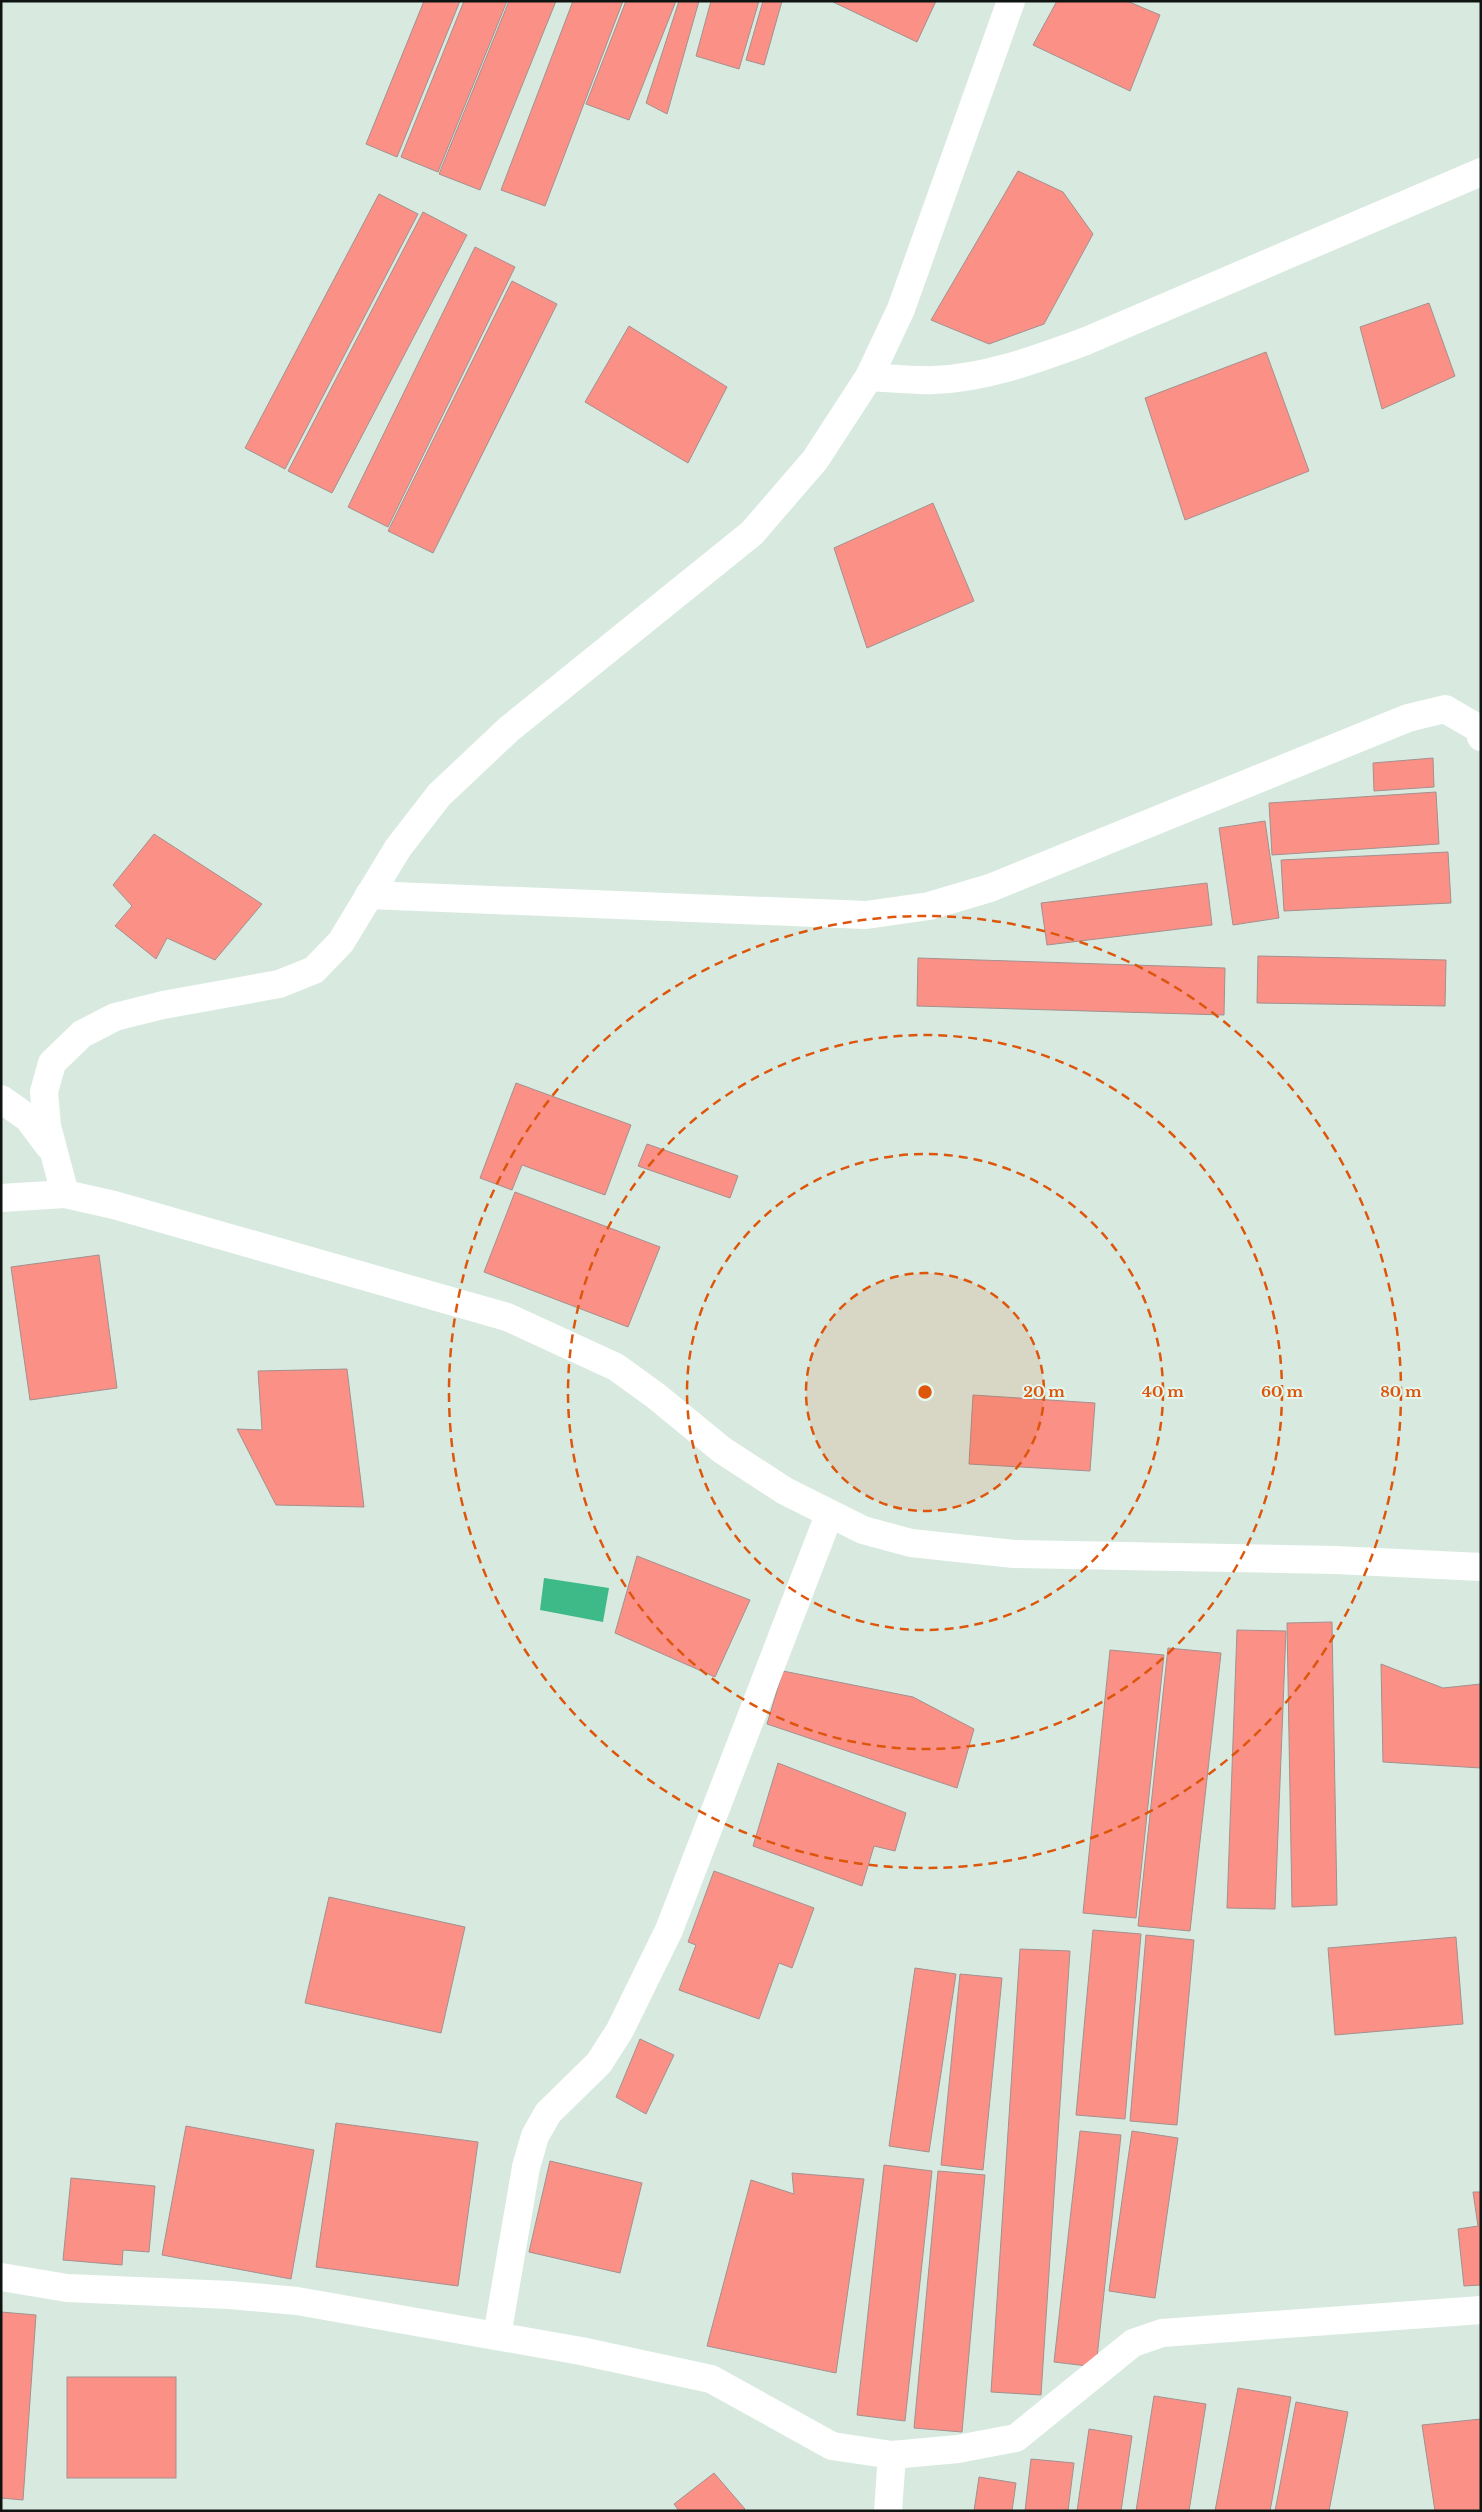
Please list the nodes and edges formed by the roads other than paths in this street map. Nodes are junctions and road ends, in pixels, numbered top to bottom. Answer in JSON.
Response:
{"nodes":[{"id":1,"x":1011,"y":1,"type":"edge"},
{"id":2,"x":1481,"y":172,"type":"edge"},
{"id":3,"x":869,"y":377,"type":"junction"},
{"id":4,"x":1481,"y":737,"type":"edge"},
{"id":5,"x":369,"y":895,"type":"junction"},
{"id":6,"x":1,"y":1099,"type":"edge"},
{"id":7,"x":53,"y":1151,"type":"junction"},
{"id":8,"x":65,"y":1194,"type":"junction"},
{"id":9,"x":1,"y":1198,"type":"edge"},
{"id":10,"x":830,"y":1515,"type":"junction"},
{"id":11,"x":1481,"y":1567,"type":"edge"},
{"id":12,"x":1,"y":2277,"type":"edge"},
{"id":13,"x":1481,"y":2310,"type":"edge"},
{"id":14,"x":497,"y":2336,"type":"junction"},
{"id":15,"x":892,"y":2455,"type":"junction"},
{"id":16,"x":888,"y":2511,"type":"edge"}],
"edges":[{"from":1,"to":3,"type":"street"},
{"from":2,"to":3,"type":"street"},
{"from":3,"to":5,"type":"street"},
{"from":4,"to":5,"type":"street"},
{"from":5,"to":7,"type":"street"},
{"from":6,"to":7,"type":"street"},
{"from":7,"to":8,"type":"street"},
{"from":8,"to":9,"type":"street"},
{"from":8,"to":10,"type":"street"},
{"from":10,"to":11,"type":"street"},
{"from":10,"to":14,"type":"street"},
{"from":12,"to":14,"type":"street"},
{"from":13,"to":15,"type":"street"},
{"from":14,"to":15,"type":"street"},
{"from":15,"to":16,"type":"street"}]}
